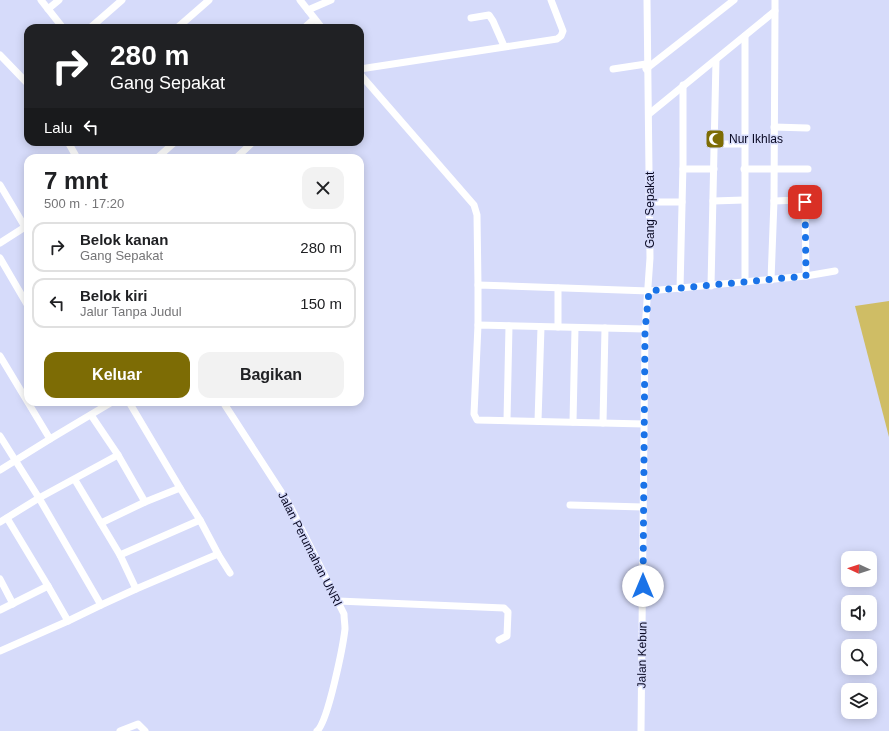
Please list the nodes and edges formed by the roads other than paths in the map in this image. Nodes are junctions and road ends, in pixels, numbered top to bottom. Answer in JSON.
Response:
{"nodes":[{"id":1,"x":41,"y":0,"type":"edge"},
{"id":2,"x":59,"y":0,"type":"edge"},
{"id":3,"x":122,"y":0,"type":"edge"},
{"id":4,"x":209,"y":0,"type":"edge"},
{"id":5,"x":300,"y":0,"type":"edge"},
{"id":6,"x":331,"y":0,"type":"edge"},
{"id":7,"x":551,"y":0,"type":"edge"},
{"id":8,"x":647,"y":0,"type":"edge"},
{"id":9,"x":734,"y":0,"type":"edge"},
{"id":10,"x":775,"y":0,"type":"edge"},
{"id":11,"x":48,"y":9,"type":"junction"},
{"id":12,"x":308,"y":10,"type":"junction"},
{"id":13,"x":775,"y":11,"type":"junction"},
{"id":14,"x":472,"y":18,"type":"dead end"},
{"id":15,"x":314,"y":19,"type":"junction"},
{"id":16,"x":60,"y":24,"type":"edge"},
{"id":17,"x":95,"y":24,"type":"edge"},
{"id":18,"x":182,"y":24,"type":"edge"},
{"id":19,"x":308,"y":24,"type":"edge"},
{"id":20,"x":318,"y":24,"type":"edge"},
{"id":21,"x":745,"y":36,"type":"junction"},
{"id":22,"x":504,"y":46,"type":"junction"},
{"id":23,"x":0,"y":55,"type":"edge"},
{"id":24,"x":716,"y":60,"type":"junction"},
{"id":25,"x":646,"y":66,"type":"junction"},
{"id":26,"x":364,"y":68,"type":"edge"},
{"id":27,"x":612,"y":69,"type":"dead end"},
{"id":28,"x":364,"y":79,"type":"edge"},
{"id":29,"x":24,"y":80,"type":"edge"},
{"id":30,"x":683,"y":85,"type":"junction"},
{"id":31,"x":649,"y":114,"type":"junction"},
{"id":32,"x":774,"y":127,"type":"junction"},
{"id":33,"x":807,"y":128,"type":"dead end"},
{"id":34,"x":714,"y":144,"type":"junction"},
{"id":35,"x":744,"y":144,"type":"junction"},
{"id":36,"x":170,"y":146,"type":"edge"},
{"id":37,"x":250,"y":146,"type":"edge"},
{"id":38,"x":162,"y":154,"type":"edge"},
{"id":39,"x":240,"y":154,"type":"edge"},
{"id":40,"x":683,"y":169,"type":"junction"},
{"id":41,"x":714,"y":169,"type":"junction"},
{"id":42,"x":744,"y":169,"type":"junction"},
{"id":43,"x":774,"y":169,"type":"junction"},
{"id":44,"x":808,"y":169,"type":"dead end"},
{"id":45,"x":1,"y":190,"type":"edge"},
{"id":46,"x":744,"y":200,"type":"junction"},
{"id":47,"x":713,"y":201,"type":"junction"},
{"id":48,"x":774,"y":201,"type":"junction"},
{"id":49,"x":650,"y":202,"type":"junction"},
{"id":50,"x":682,"y":202,"type":"junction"},
{"id":51,"x":24,"y":227,"type":"edge"},
{"id":52,"x":24,"y":231,"type":"edge"},
{"id":53,"x":0,"y":243,"type":"edge"},
{"id":54,"x":0,"y":258,"type":"edge"},
{"id":55,"x":835,"y":271,"type":"dead end"},
{"id":56,"x":806,"y":276,"type":"junction"},
{"id":57,"x":771,"y":280,"type":"junction"},
{"id":58,"x":744,"y":282,"type":"junction"},
{"id":59,"x":478,"y":285,"type":"junction"},
{"id":60,"x":710,"y":286,"type":"junction"},
{"id":61,"x":558,"y":288,"type":"junction"},
{"id":62,"x":680,"y":289,"type":"junction"},
{"id":63,"x":649,"y":291,"type":"junction"},
{"id":64,"x":24,"y":299,"type":"edge"},
{"id":65,"x":478,"y":325,"type":"junction"},
{"id":66,"x":509,"y":326,"type":"junction"},
{"id":67,"x":541,"y":327,"type":"junction"},
{"id":68,"x":558,"y":327,"type":"junction"},
{"id":69,"x":575,"y":328,"type":"junction"},
{"id":70,"x":605,"y":328,"type":"junction"},
{"id":71,"x":645,"y":330,"type":"junction"},
{"id":72,"x":0,"y":356,"type":"edge"},
{"id":73,"x":24,"y":392,"type":"edge"},
{"id":74,"x":33,"y":406,"type":"edge"},
{"id":75,"x":106,"y":406,"type":"edge"},
{"id":76,"x":131,"y":406,"type":"edge"},
{"id":77,"x":225,"y":406,"type":"edge"},
{"id":78,"x":91,"y":415,"type":"junction"},
{"id":79,"x":507,"y":420,"type":"junction"},
{"id":80,"x":538,"y":421,"type":"junction"},
{"id":81,"x":573,"y":422,"type":"junction"},
{"id":82,"x":603,"y":423,"type":"junction"},
{"id":83,"x":644,"y":424,"type":"junction"},
{"id":84,"x":0,"y":436,"type":"edge"},
{"id":85,"x":50,"y":439,"type":"junction"},
{"id":86,"x":118,"y":455,"type":"junction"},
{"id":87,"x":15,"y":460,"type":"junction"},
{"id":88,"x":0,"y":470,"type":"edge"},
{"id":89,"x":75,"y":480,"type":"junction"},
{"id":90,"x":180,"y":488,"type":"junction"},
{"id":91,"x":40,"y":498,"type":"junction"},
{"id":92,"x":145,"y":502,"type":"junction"},
{"id":93,"x":570,"y":505,"type":"dead end"},
{"id":94,"x":643,"y":507,"type":"junction"},
{"id":95,"x":3,"y":520,"type":"edge"},
{"id":96,"x":200,"y":520,"type":"junction"},
{"id":97,"x":101,"y":523,"type":"junction"},
{"id":98,"x":218,"y":554,"type":"junction"},
{"id":99,"x":120,"y":555,"type":"junction"},
{"id":100,"x":230,"y":573,"type":"dead end"},
{"id":101,"x":0,"y":579,"type":"edge"},
{"id":102,"x":48,"y":586,"type":"junction"},
{"id":103,"x":136,"y":589,"type":"junction"},
{"id":104,"x":338,"y":601,"type":"junction"},
{"id":105,"x":13,"y":604,"type":"junction"},
{"id":106,"x":101,"y":605,"type":"junction"},
{"id":107,"x":0,"y":610,"type":"edge"},
{"id":108,"x":68,"y":621,"type":"junction"},
{"id":109,"x":499,"y":640,"type":"dead end"},
{"id":110,"x":0,"y":651,"type":"edge"},
{"id":111,"x":120,"y":731,"type":"edge"},
{"id":112,"x":145,"y":731,"type":"edge"},
{"id":113,"x":317,"y":731,"type":"edge"},
{"id":114,"x":641,"y":731,"type":"edge"}],
"edges":[{"from":1,"to":11,"type":"street"},
{"from":2,"to":11,"type":"street"},
{"from":3,"to":17,"type":"street"},
{"from":4,"to":18,"type":"street"},
{"from":5,"to":12,"type":"street"},
{"from":6,"to":12,"type":"street"},
{"from":7,"to":22,"type":"street"},
{"from":8,"to":25,"type":"street","name":"Gang Sepakat"},
{"from":9,"to":25,"type":"street"},
{"from":10,"to":13,"type":"street"},
{"from":11,"to":16,"type":"street"},
{"from":12,"to":15,"type":"street"},
{"from":13,"to":21,"type":"street"},
{"from":13,"to":32,"type":"street"},
{"from":14,"to":22,"type":"street"},
{"from":15,"to":19,"type":"street"},
{"from":15,"to":20,"type":"street"},
{"from":21,"to":24,"type":"street"},
{"from":21,"to":35,"type":"street"},
{"from":22,"to":26,"type":"street"},
{"from":23,"to":29,"type":"street"},
{"from":24,"to":30,"type":"street"},
{"from":24,"to":34,"type":"street"},
{"from":25,"to":27,"type":"street"},
{"from":25,"to":31,"type":"street","name":"Gang Sepakat"},
{"from":28,"to":59,"type":"street"},
{"from":30,"to":31,"type":"street"},
{"from":30,"to":40,"type":"street"},
{"from":31,"to":49,"type":"street","name":"Gang Sepakat"},
{"from":32,"to":33,"type":"street"},
{"from":32,"to":43,"type":"street"},
{"from":34,"to":35,"type":"street"},
{"from":34,"to":41,"type":"street"},
{"from":35,"to":42,"type":"street"},
{"from":36,"to":38,"type":"street"},
{"from":37,"to":39,"type":"street"},
{"from":40,"to":41,"type":"street"},
{"from":40,"to":50,"type":"street"},
{"from":41,"to":47,"type":"street"},
{"from":42,"to":43,"type":"street"},
{"from":42,"to":46,"type":"street"},
{"from":43,"to":44,"type":"street"},
{"from":43,"to":48,"type":"street"},
{"from":45,"to":51,"type":"street"},
{"from":46,"to":47,"type":"street"},
{"from":46,"to":58,"type":"street"},
{"from":47,"to":60,"type":"street"},
{"from":48,"to":56,"type":"street"},
{"from":48,"to":57,"type":"street"},
{"from":49,"to":50,"type":"street"},
{"from":49,"to":63,"type":"street","name":"Gang Sepakat"},
{"from":50,"to":62,"type":"street"},
{"from":52,"to":53,"type":"street"},
{"from":54,"to":64,"type":"street"},
{"from":55,"to":56,"type":"street"},
{"from":56,"to":57,"type":"street"},
{"from":57,"to":58,"type":"street"},
{"from":58,"to":60,"type":"street"},
{"from":59,"to":61,"type":"street"},
{"from":59,"to":65,"type":"street"},
{"from":60,"to":62,"type":"street"},
{"from":61,"to":63,"type":"street"},
{"from":61,"to":68,"type":"street"},
{"from":62,"to":63,"type":"street"},
{"from":63,"to":71,"type":"street","name":"Jalan Kebun"},
{"from":65,"to":66,"type":"street"},
{"from":65,"to":79,"type":"street"},
{"from":66,"to":67,"type":"street"},
{"from":66,"to":79,"type":"street"},
{"from":67,"to":68,"type":"street"},
{"from":67,"to":80,"type":"street"},
{"from":68,"to":69,"type":"street"},
{"from":69,"to":70,"type":"street"},
{"from":69,"to":81,"type":"street"},
{"from":70,"to":71,"type":"street"},
{"from":70,"to":82,"type":"street"},
{"from":71,"to":83,"type":"street","name":"Jalan Kebun"},
{"from":72,"to":73,"type":"street"},
{"from":74,"to":85,"type":"street"},
{"from":75,"to":78,"type":"street"},
{"from":76,"to":90,"type":"street"},
{"from":77,"to":104,"type":"street","name":"Jalan Perumahan UNRI"},
{"from":78,"to":85,"type":"street"},
{"from":78,"to":86,"type":"street"},
{"from":79,"to":80,"type":"street"},
{"from":80,"to":81,"type":"street"},
{"from":81,"to":82,"type":"street"},
{"from":82,"to":83,"type":"street"},
{"from":83,"to":94,"type":"street","name":"Jalan Kebun"},
{"from":84,"to":87,"type":"street"},
{"from":85,"to":87,"type":"street"},
{"from":86,"to":89,"type":"street"},
{"from":86,"to":92,"type":"street"},
{"from":87,"to":88,"type":"street"},
{"from":87,"to":91,"type":"street"},
{"from":89,"to":91,"type":"street"},
{"from":89,"to":97,"type":"street"},
{"from":90,"to":92,"type":"street"},
{"from":90,"to":96,"type":"street"},
{"from":91,"to":95,"type":"street"},
{"from":91,"to":106,"type":"street"},
{"from":92,"to":97,"type":"street"},
{"from":93,"to":94,"type":"street"},
{"from":94,"to":114,"type":"street","name":"Jalan Kebun"},
{"from":95,"to":102,"type":"street"},
{"from":96,"to":98,"type":"street"},
{"from":96,"to":99,"type":"street"},
{"from":97,"to":99,"type":"street"},
{"from":98,"to":100,"type":"street"},
{"from":98,"to":103,"type":"street"},
{"from":99,"to":103,"type":"street"},
{"from":101,"to":105,"type":"street"},
{"from":102,"to":105,"type":"street"},
{"from":102,"to":108,"type":"street"},
{"from":103,"to":106,"type":"street"},
{"from":104,"to":109,"type":"street"},
{"from":104,"to":113,"type":"street","name":"Jalan Perumahan UNRI"},
{"from":105,"to":107,"type":"street"},
{"from":106,"to":108,"type":"street"},
{"from":108,"to":110,"type":"street"},
{"from":111,"to":112,"type":"street"}]}
